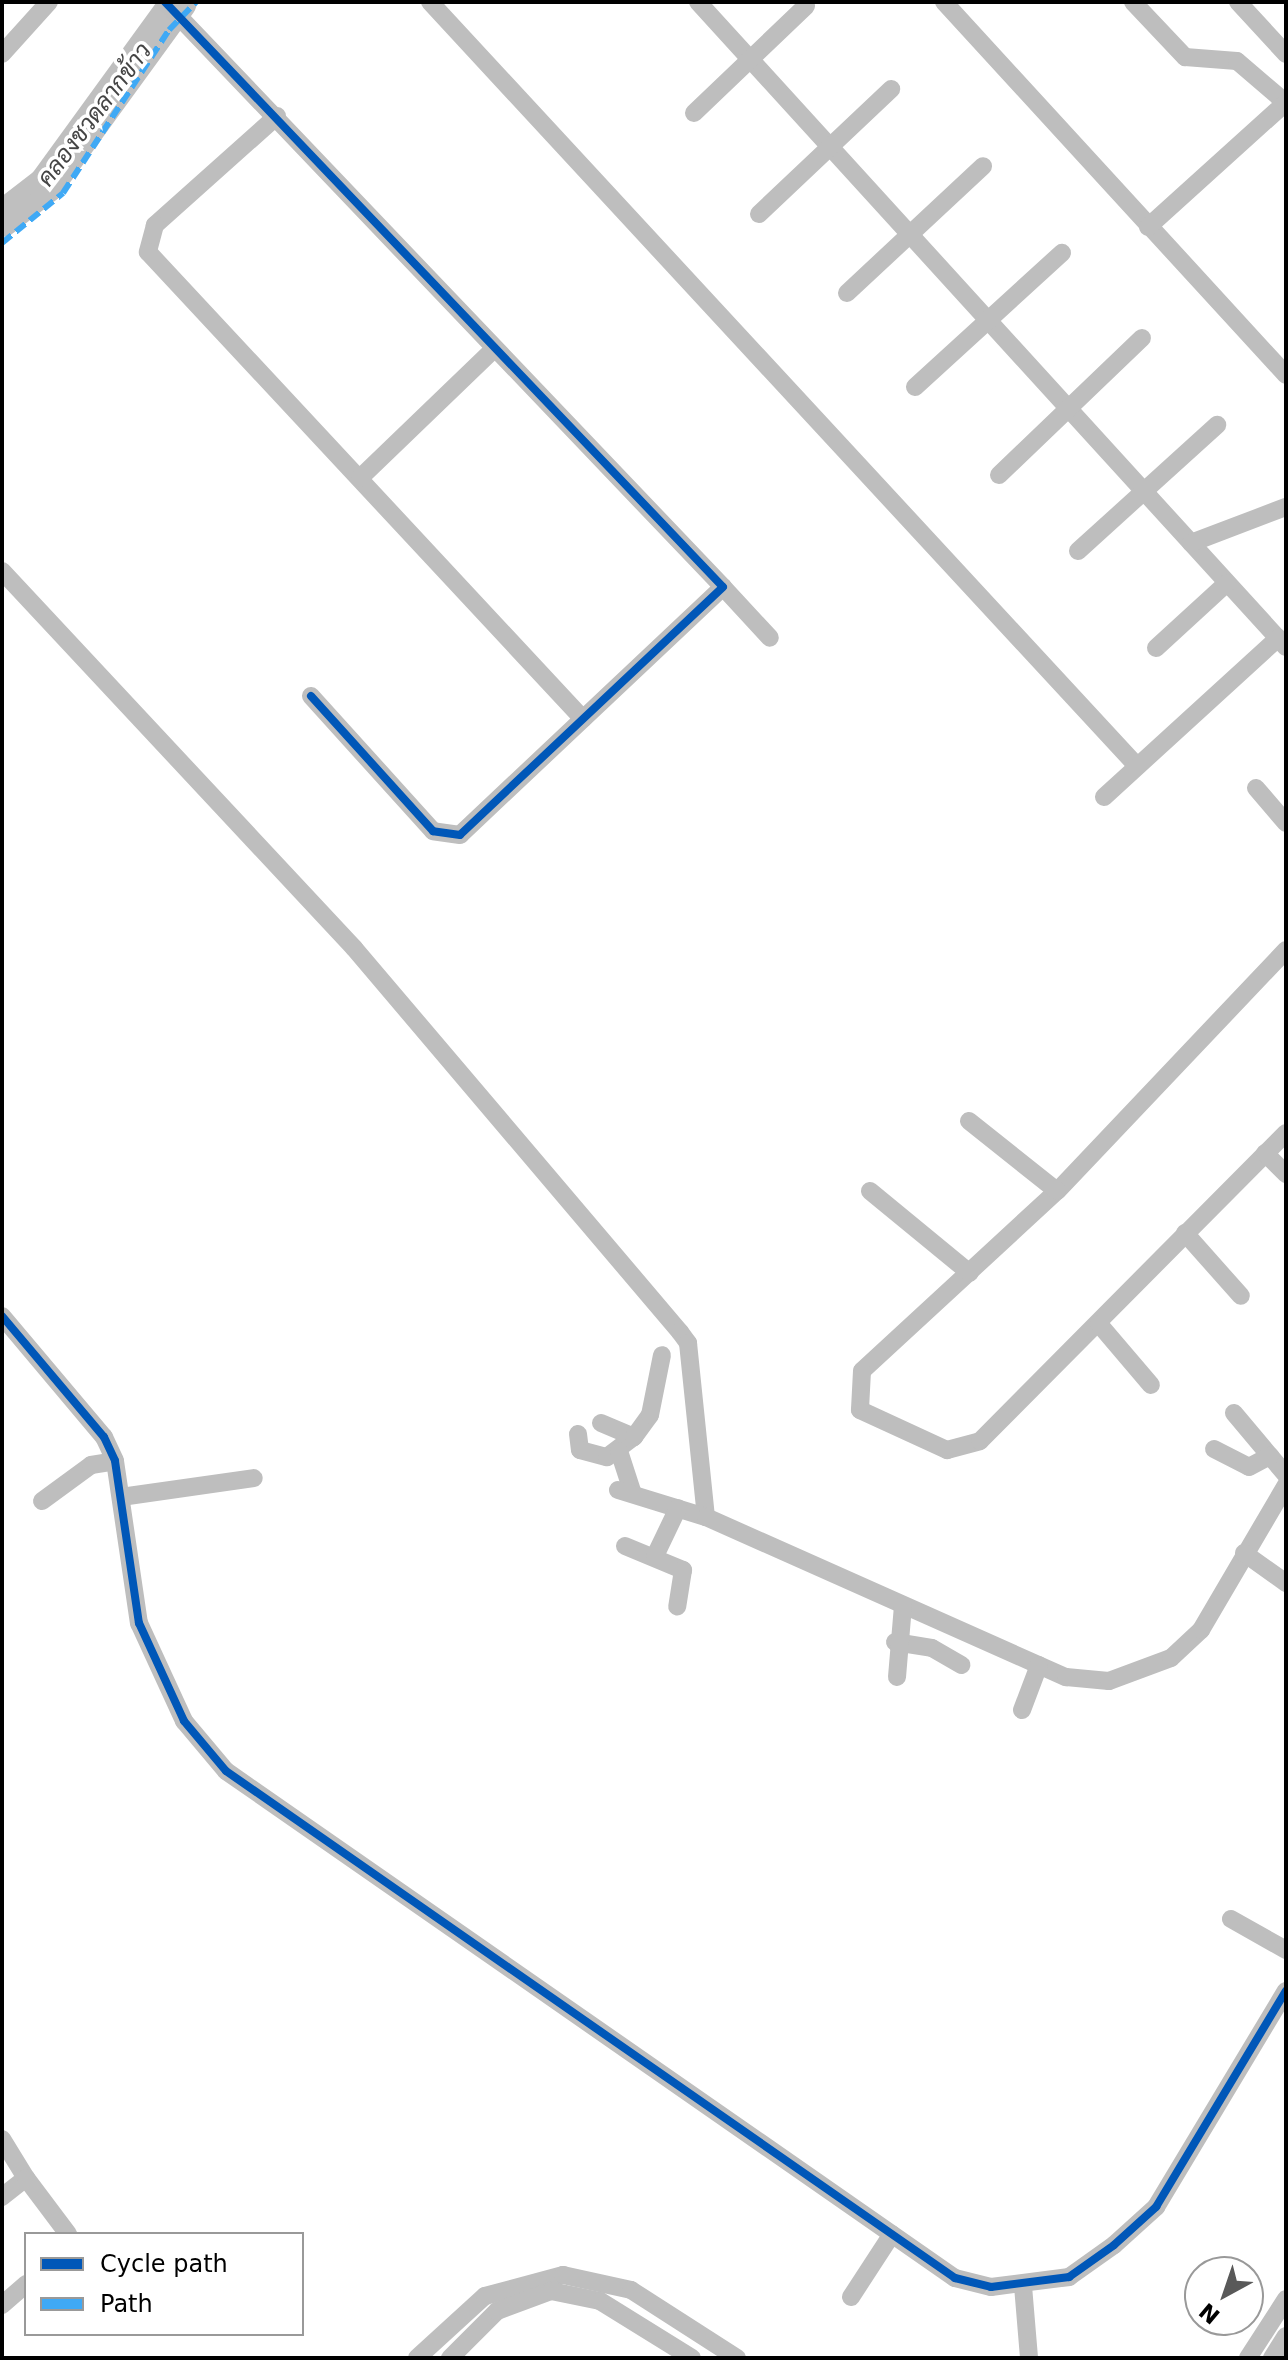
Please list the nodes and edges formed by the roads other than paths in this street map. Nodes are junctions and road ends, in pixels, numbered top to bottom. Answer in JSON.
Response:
{"nodes":[{"id":1,"x":49,"y":2,"type":"edge"},
{"id":2,"x":430,"y":2,"type":"edge"},
{"id":3,"x":698,"y":2,"type":"edge"},
{"id":4,"x":944,"y":2,"type":"edge"},
{"id":5,"x":1133,"y":2,"type":"edge"},
{"id":6,"x":1238,"y":2,"type":"edge"},
{"id":7,"x":806,"y":6,"type":"dead end"},
{"id":8,"x":171,"y":7,"type":"edge"},
{"id":9,"x":2,"y":54,"type":"edge"},
{"id":10,"x":1286,"y":54,"type":"edge"},
{"id":11,"x":751,"y":60,"type":"junction"},
{"id":12,"x":891,"y":89,"type":"dead end"},
{"id":13,"x":1286,"y":103,"type":"edge"},
{"id":14,"x":694,"y":113,"type":"dead end"},
{"id":15,"x":277,"y":116,"type":"junction"},
{"id":16,"x":829,"y":145,"type":"junction"},
{"id":17,"x":983,"y":166,"type":"dead end"},
{"id":18,"x":759,"y":214,"type":"dead end"},
{"id":19,"x":1148,"y":227,"type":"junction"},
{"id":20,"x":908,"y":233,"type":"junction"},
{"id":21,"x":1062,"y":253,"type":"dead end"},
{"id":22,"x":847,"y":293,"type":"dead end"},
{"id":23,"x":989,"y":322,"type":"junction"},
{"id":24,"x":1142,"y":338,"type":"dead end"},
{"id":25,"x":495,"y":348,"type":"junction"},
{"id":26,"x":1286,"y":375,"type":"edge"},
{"id":27,"x":915,"y":387,"type":"dead end"},
{"id":28,"x":1069,"y":410,"type":"junction"},
{"id":29,"x":1217,"y":425,"type":"dead end"},
{"id":30,"x":999,"y":475,"type":"dead end"},
{"id":31,"x":360,"y":478,"type":"junction"},
{"id":32,"x":1145,"y":492,"type":"junction"},
{"id":33,"x":1286,"y":507,"type":"edge"},
{"id":34,"x":1191,"y":543,"type":"junction"},
{"id":35,"x":1078,"y":551,"type":"dead end"},
{"id":36,"x":2,"y":571,"type":"edge"},
{"id":37,"x":1227,"y":583,"type":"junction"},
{"id":38,"x":723,"y":587,"type":"junction"},
{"id":39,"x":770,"y":638,"type":"dead end"},
{"id":40,"x":1282,"y":642,"type":"edge"},
{"id":41,"x":1156,"y":648,"type":"dead end"},
{"id":42,"x":311,"y":696,"type":"dead end"},
{"id":43,"x":583,"y":719,"type":"junction"},
{"id":44,"x":1136,"y":765,"type":"junction"},
{"id":45,"x":1256,"y":788,"type":"dead end"},
{"id":46,"x":1104,"y":797,"type":"dead end"},
{"id":47,"x":1286,"y":823,"type":"edge"},
{"id":48,"x":1286,"y":950,"type":"edge"},
{"id":49,"x":969,"y":1121,"type":"dead end"},
{"id":50,"x":1286,"y":1133,"type":"edge"},
{"id":51,"x":1265,"y":1153,"type":"junction"},
{"id":52,"x":1286,"y":1174,"type":"edge"},
{"id":53,"x":870,"y":1191,"type":"dead end"},
{"id":54,"x":1057,"y":1191,"type":"junction"},
{"id":55,"x":1185,"y":1233,"type":"junction"},
{"id":56,"x":970,"y":1273,"type":"junction"},
{"id":57,"x":1241,"y":1296,"type":"dead end"},
{"id":58,"x":2,"y":1316,"type":"edge"},
{"id":59,"x":1099,"y":1324,"type":"junction"},
{"id":60,"x":662,"y":1355,"type":"dead end"},
{"id":61,"x":1151,"y":1385,"type":"dead end"},
{"id":62,"x":1234,"y":1413,"type":"dead end"},
{"id":63,"x":601,"y":1423,"type":"dead end"},
{"id":64,"x":578,"y":1434,"type":"dead end"},
{"id":65,"x":634,"y":1437,"type":"junction"},
{"id":66,"x":1214,"y":1449,"type":"dead end"},
{"id":67,"x":619,"y":1451,"type":"junction"},
{"id":68,"x":1270,"y":1456,"type":"junction"},
{"id":69,"x":115,"y":1461,"type":"junction"},
{"id":70,"x":1286,"y":1475,"type":"edge"},
{"id":71,"x":254,"y":1478,"type":"dead end"},
{"id":72,"x":1286,"y":1485,"type":"edge"},
{"id":73,"x":121,"y":1497,"type":"junction"},
{"id":74,"x":42,"y":1501,"type":"dead end"},
{"id":75,"x":678,"y":1508,"type":"junction"},
{"id":76,"x":706,"y":1517,"type":"junction"},
{"id":77,"x":625,"y":1546,"type":"dead end"},
{"id":78,"x":1244,"y":1553,"type":"junction"},
{"id":79,"x":655,"y":1556,"type":"junction"},
{"id":80,"x":1286,"y":1583,"type":"edge"},
{"id":81,"x":903,"y":1605,"type":"junction"},
{"id":82,"x":677,"y":1607,"type":"dead end"},
{"id":83,"x":895,"y":1642,"type":"junction"},
{"id":84,"x":962,"y":1665,"type":"dead end"},
{"id":85,"x":1039,"y":1665,"type":"junction"},
{"id":86,"x":897,"y":1677,"type":"dead end"},
{"id":87,"x":1022,"y":1710,"type":"dead end"},
{"id":88,"x":1231,"y":1919,"type":"dead end"},
{"id":89,"x":1286,"y":1950,"type":"edge"},
{"id":90,"x":1286,"y":1991,"type":"edge"},
{"id":91,"x":2,"y":2139,"type":"edge"},
{"id":92,"x":26,"y":2178,"type":"junction"},
{"id":93,"x":2,"y":2197,"type":"edge"},
{"id":94,"x":66,"y":2232,"type":"edge"},
{"id":95,"x":892,"y":2234,"type":"junction"},
{"id":96,"x":24,"y":2286,"type":"edge"},
{"id":97,"x":1023,"y":2286,"type":"junction"},
{"id":98,"x":851,"y":2297,"type":"dead end"},
{"id":99,"x":1286,"y":2299,"type":"edge"},
{"id":100,"x":2,"y":2305,"type":"edge"},
{"id":101,"x":447,"y":2328,"type":"junction"},
{"id":102,"x":1286,"y":2336,"type":"edge"},
{"id":103,"x":465,"y":2343,"type":"junction"},
{"id":104,"x":417,"y":2358,"type":"edge"},
{"id":105,"x":450,"y":2358,"type":"edge"},
{"id":106,"x":692,"y":2358,"type":"edge"},
{"id":107,"x":737,"y":2358,"type":"edge"},
{"id":108,"x":1029,"y":2358,"type":"edge"},
{"id":109,"x":1248,"y":2358,"type":"edge"},
{"id":110,"x":1272,"y":2358,"type":"edge"}],
"edges":[{"from":1,"to":9,"type":"street"},
{"from":2,"to":44,"type":"street"},
{"from":3,"to":11,"type":"street"},
{"from":4,"to":19,"type":"street"},
{"from":5,"to":13,"type":"street"},
{"from":6,"to":10,"type":"street"},
{"from":7,"to":11,"type":"street"},
{"from":8,"to":15,"type":"street"},
{"from":11,"to":14,"type":"street"},
{"from":11,"to":16,"type":"street"},
{"from":12,"to":16,"type":"street"},
{"from":13,"to":19,"type":"street"},
{"from":15,"to":25,"type":"street"},
{"from":15,"to":31,"type":"street"},
{"from":16,"to":18,"type":"street"},
{"from":16,"to":20,"type":"street"},
{"from":17,"to":20,"type":"street"},
{"from":19,"to":26,"type":"street"},
{"from":20,"to":22,"type":"street"},
{"from":20,"to":23,"type":"street"},
{"from":21,"to":23,"type":"street"},
{"from":23,"to":27,"type":"street"},
{"from":23,"to":28,"type":"street"},
{"from":24,"to":28,"type":"street"},
{"from":25,"to":31,"type":"street"},
{"from":25,"to":38,"type":"street"},
{"from":28,"to":30,"type":"street"},
{"from":28,"to":32,"type":"street"},
{"from":29,"to":32,"type":"street"},
{"from":31,"to":43,"type":"street"},
{"from":32,"to":34,"type":"street"},
{"from":32,"to":35,"type":"street"},
{"from":33,"to":34,"type":"street"},
{"from":34,"to":37,"type":"street"},
{"from":36,"to":76,"type":"street"},
{"from":37,"to":40,"type":"street"},
{"from":37,"to":41,"type":"street"},
{"from":38,"to":39,"type":"street"},
{"from":38,"to":43,"type":"street"},
{"from":40,"to":44,"type":"street"},
{"from":42,"to":43,"type":"street"},
{"from":44,"to":46,"type":"street"},
{"from":45,"to":47,"type":"street"},
{"from":48,"to":54,"type":"street"},
{"from":49,"to":54,"type":"street"},
{"from":50,"to":51,"type":"street"},
{"from":51,"to":52,"type":"street"},
{"from":51,"to":55,"type":"street"},
{"from":53,"to":56,"type":"street"},
{"from":54,"to":56,"type":"street"},
{"from":55,"to":57,"type":"street"},
{"from":55,"to":59,"type":"street"},
{"from":56,"to":59,"type":"street"},
{"from":58,"to":69,"type":"street"},
{"from":59,"to":61,"type":"street"},
{"from":60,"to":65,"type":"street"},
{"from":62,"to":68,"type":"street"},
{"from":63,"to":65,"type":"street"},
{"from":64,"to":67,"type":"street"},
{"from":65,"to":67,"type":"street"},
{"from":66,"to":68,"type":"street"},
{"from":67,"to":75,"type":"street"},
{"from":68,"to":70,"type":"street"},
{"from":69,"to":73,"type":"street"},
{"from":69,"to":74,"type":"street"},
{"from":71,"to":73,"type":"street"},
{"from":72,"to":78,"type":"street"},
{"from":73,"to":95,"type":"street"},
{"from":75,"to":76,"type":"street"},
{"from":75,"to":79,"type":"street"},
{"from":76,"to":81,"type":"street"},
{"from":77,"to":79,"type":"street"},
{"from":78,"to":80,"type":"street"},
{"from":78,"to":85,"type":"street"},
{"from":79,"to":82,"type":"street"},
{"from":81,"to":83,"type":"street"},
{"from":81,"to":85,"type":"street"},
{"from":83,"to":84,"type":"street"},
{"from":83,"to":86,"type":"street"},
{"from":85,"to":87,"type":"street"},
{"from":88,"to":89,"type":"street"},
{"from":90,"to":97,"type":"street"},
{"from":91,"to":92,"type":"street"},
{"from":92,"to":93,"type":"street"},
{"from":92,"to":94,"type":"street"},
{"from":95,"to":97,"type":"street"},
{"from":95,"to":98,"type":"street"},
{"from":96,"to":100,"type":"street"},
{"from":97,"to":108,"type":"street"},
{"from":99,"to":109,"type":"street"},
{"from":101,"to":103,"type":"street"},
{"from":101,"to":104,"type":"street"},
{"from":101,"to":107,"type":"street"},
{"from":102,"to":110,"type":"street"},
{"from":103,"to":105,"type":"street"},
{"from":103,"to":106,"type":"street"}]}
